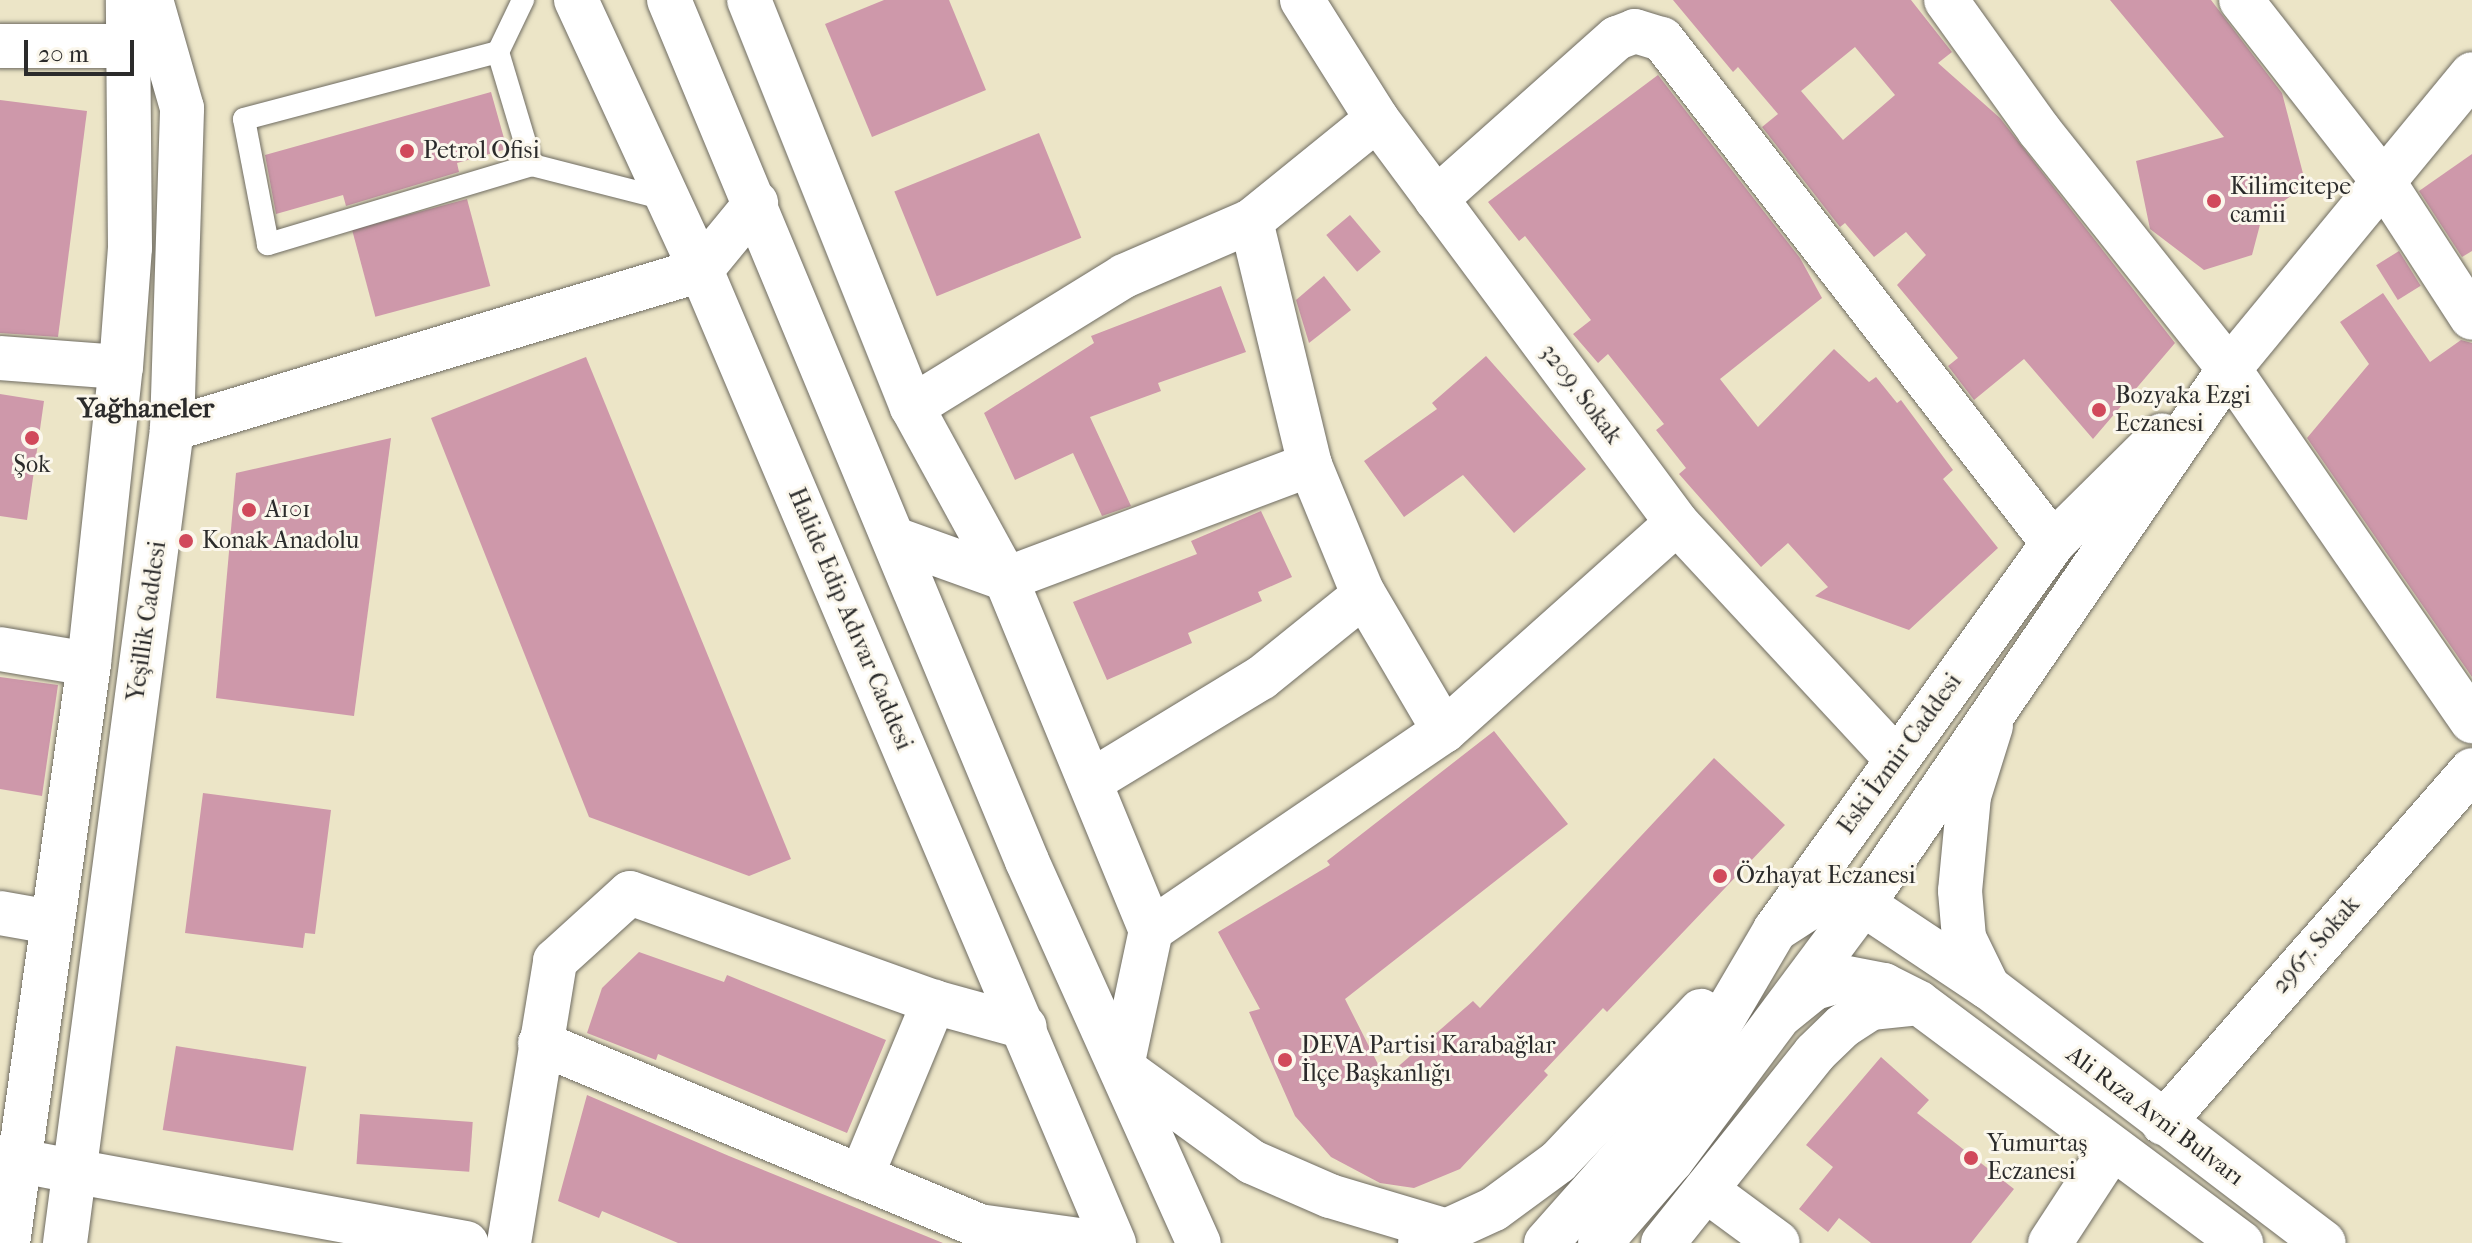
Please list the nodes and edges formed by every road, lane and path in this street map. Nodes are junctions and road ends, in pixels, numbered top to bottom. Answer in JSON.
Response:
{"nodes":[{"id":1,"x":128,"y":0,"type":"edge"},
{"id":2,"x":151,"y":0,"type":"edge"},
{"id":3,"x":523,"y":0,"type":"edge"},
{"id":4,"x":576,"y":0,"type":"edge"},
{"id":5,"x":669,"y":0,"type":"edge"},
{"id":6,"x":749,"y":0,"type":"edge"},
{"id":7,"x":1302,"y":0,"type":"edge"},
{"id":8,"x":1946,"y":0,"type":"edge"},
{"id":9,"x":2241,"y":0,"type":"edge"},
{"id":10,"x":0,"y":46,"type":"edge"},
{"id":11,"x":129,"y":46,"type":"junction"},
{"id":12,"x":498,"y":52,"type":"junction"},
{"id":13,"x":2472,"y":74,"type":"edge"},
{"id":14,"x":1377,"y":119,"type":"junction"},
{"id":15,"x":532,"y":165,"type":"junction"},
{"id":16,"x":2383,"y":181,"type":"junction"},
{"id":17,"x":665,"y":199,"type":"junction"},
{"id":18,"x":1436,"y":199,"type":"junction"},
{"id":19,"x":756,"y":203,"type":"junction"},
{"id":20,"x":1251,"y":221,"type":"junction"},
{"id":21,"x":701,"y":270,"type":"junction"},
{"id":22,"x":2472,"y":318,"type":"edge"},
{"id":23,"x":0,"y":358,"type":"edge"},
{"id":24,"x":121,"y":367,"type":"junction"},
{"id":25,"x":2229,"y":369,"type":"junction"},
{"id":26,"x":912,"y":407,"type":"junction"},
{"id":27,"x":172,"y":429,"type":"junction"},
{"id":28,"x":1310,"y":465,"type":"junction"},
{"id":29,"x":1677,"y":523,"type":"junction"},
{"id":30,"x":895,"y":539,"type":"junction"},
{"id":31,"x":2053,"y":543,"type":"junction"},
{"id":32,"x":1006,"y":579,"type":"junction"},
{"id":33,"x":1364,"y":595,"type":"junction"},
{"id":34,"x":0,"y":649,"type":"edge"},
{"id":35,"x":89,"y":664,"type":"junction"},
{"id":36,"x":1994,"y":716,"type":"junction"},
{"id":37,"x":2472,"y":721,"type":"edge"},
{"id":38,"x":1444,"y":731,"type":"junction"},
{"id":39,"x":1896,"y":759,"type":"junction"},
{"id":40,"x":2472,"y":770,"type":"edge"},
{"id":41,"x":1093,"y":780,"type":"junction"},
{"id":42,"x":1863,"y":904,"type":"junction"},
{"id":43,"x":0,"y":913,"type":"edge"},
{"id":44,"x":51,"y":922,"type":"junction"},
{"id":45,"x":1151,"y":930,"type":"junction"},
{"id":46,"x":1775,"y":930,"type":"junction"},
{"id":47,"x":1988,"y":987,"type":"junction"},
{"id":48,"x":934,"y":1002,"type":"junction"},
{"id":49,"x":1919,"y":1003,"type":"junction"},
{"id":50,"x":1782,"y":1015,"type":"junction"},
{"id":51,"x":1025,"y":1027,"type":"junction"},
{"id":52,"x":540,"y":1043,"type":"junction"},
{"id":53,"x":1122,"y":1067,"type":"junction"},
{"id":54,"x":2163,"y":1123,"type":"junction"},
{"id":55,"x":1656,"y":1148,"type":"junction"},
{"id":56,"x":2112,"y":1148,"type":"junction"},
{"id":57,"x":9,"y":1158,"type":"edge"},
{"id":58,"x":73,"y":1171,"type":"junction"},
{"id":59,"x":861,"y":1177,"type":"junction"},
{"id":60,"x":1706,"y":1190,"type":"junction"},
{"id":61,"x":2262,"y":1197,"type":"junction"},
{"id":62,"x":976,"y":1234,"type":"edge"},
{"id":63,"x":1436,"y":1237,"type":"edge"},
{"id":64,"x":2236,"y":1239,"type":"edge"},
{"id":65,"x":1091,"y":1242,"type":"edge"},
{"id":66,"x":8,"y":1243,"type":"edge"},
{"id":67,"x":65,"y":1243,"type":"edge"},
{"id":68,"x":466,"y":1243,"type":"edge"},
{"id":69,"x":509,"y":1243,"type":"edge"},
{"id":70,"x":1199,"y":1243,"type":"edge"},
{"id":71,"x":1546,"y":1243,"type":"edge"},
{"id":72,"x":1600,"y":1243,"type":"edge"},
{"id":73,"x":1663,"y":1243,"type":"edge"},
{"id":74,"x":1778,"y":1243,"type":"edge"},
{"id":75,"x":2050,"y":1243,"type":"edge"},
{"id":76,"x":2324,"y":1243,"type":"edge"}],
"edges":[{"from":1,"to":11,"type":"main road"},
{"from":2,"to":27,"type":"main road","name":"Yeşillik Caddesi"},
{"from":3,"to":12,"type":"lane"},
{"from":4,"to":17,"type":"main road","name":"Halide Edip Adıvar Caddesi"},
{"from":5,"to":19,"type":"main road"},
{"from":6,"to":26,"type":"main road"},
{"from":7,"to":14,"type":"main road","name":"3209. Sokak"},
{"from":8,"to":25,"type":"main road"},
{"from":9,"to":16,"type":"main road"},
{"from":10,"to":11,"type":"main road"},
{"from":11,"to":24,"type":"main road"},
{"from":12,"to":15,"type":"lane"},
{"from":12,"to":15,"type":"lane"},
{"from":13,"to":16,"type":"main road","name":"Eski İzmir Caddesi"},
{"from":14,"to":18,"type":"main road","name":"3209. Sokak"},
{"from":14,"to":20,"type":"main road"},
{"from":15,"to":17,"type":"lane"},
{"from":16,"to":22,"type":"main road"},
{"from":16,"to":25,"type":"main road","name":"Eski İzmir Caddesi"},
{"from":17,"to":21,"type":"main road","name":"Halide Edip Adıvar Caddesi"},
{"from":18,"to":29,"type":"main road","name":"3209. Sokak"},
{"from":18,"to":31,"type":"main road"},
{"from":19,"to":21,"type":"main road"},
{"from":19,"to":30,"type":"main road"},
{"from":20,"to":26,"type":"main road"},
{"from":20,"to":28,"type":"main road"},
{"from":21,"to":27,"type":"main road"},
{"from":21,"to":51,"type":"main road","name":"Halide Edip Adıvar Caddesi"},
{"from":23,"to":24,"type":"main road"},
{"from":24,"to":27,"type":"main road"},
{"from":24,"to":35,"type":"main road"},
{"from":25,"to":31,"type":"main road","name":"Eski İzmir Caddesi"},
{"from":25,"to":36,"type":"main road","name":"Eski İzmir Caddesi"},
{"from":25,"to":37,"type":"main road"},
{"from":26,"to":32,"type":"main road"},
{"from":27,"to":58,"type":"main road","name":"Yeşillik Caddesi"},
{"from":28,"to":32,"type":"main road"},
{"from":28,"to":33,"type":"main road"},
{"from":29,"to":38,"type":"main road"},
{"from":29,"to":39,"type":"main road","name":"3209. Sokak"},
{"from":30,"to":32,"type":"main road"},
{"from":30,"to":53,"type":"main road"},
{"from":31,"to":39,"type":"main road","name":"Eski İzmir Caddesi"},
{"from":32,"to":41,"type":"main road"},
{"from":33,"to":38,"type":"main road"},
{"from":33,"to":41,"type":"main road"},
{"from":34,"to":35,"type":"main road"},
{"from":35,"to":44,"type":"main road"},
{"from":36,"to":42,"type":"main road","name":"Eski İzmir Caddesi"},
{"from":36,"to":47,"type":"main road","name":"Ali Rıza Avni Bulvarı"},
{"from":38,"to":45,"type":"main road"},
{"from":39,"to":46,"type":"main road","name":"Eski İzmir Caddesi"},
{"from":40,"to":54,"type":"main road","name":"2967. Sokak"},
{"from":41,"to":45,"type":"main road"},
{"from":42,"to":46,"type":"main road"},
{"from":42,"to":47,"type":"main road","name":"Ali Rıza Avni Bulvarı"},
{"from":42,"to":50,"type":"main road","name":"Eski İzmir Caddesi"},
{"from":43,"to":44,"type":"main road"},
{"from":44,"to":57,"type":"main road"},
{"from":45,"to":53,"type":"main road"},
{"from":46,"to":55,"type":"main road","name":"Eski İzmir Caddesi"},
{"from":46,"to":63,"type":"main road"},
{"from":47,"to":54,"type":"main road","name":"Ali Rıza Avni Bulvarı"},
{"from":48,"to":51,"type":"main road"},
{"from":48,"to":52,"type":"main road"},
{"from":48,"to":59,"type":"main road"},
{"from":49,"to":50,"type":"main road","name":"Ali Rıza Avni Bulvarı"},
{"from":49,"to":56,"type":"main road","name":"Ali Rıza Avni Bulvarı"},
{"from":49,"to":60,"type":"main road"},
{"from":50,"to":55,"type":"main road","name":"Eski İzmir Caddesi"},
{"from":51,"to":65,"type":"main road","name":"Halide Edip Adıvar Caddesi"},
{"from":52,"to":59,"type":"main road"},
{"from":52,"to":69,"type":"main road"},
{"from":53,"to":63,"type":"main road"},
{"from":53,"to":70,"type":"main road"},
{"from":54,"to":61,"type":"main road","name":"Ali Rıza Avni Bulvarı"},
{"from":55,"to":71,"type":"main road","name":"Eski İzmir Caddesi"},
{"from":55,"to":72,"type":"main road","name":"Eski İzmir Caddesi"},
{"from":56,"to":64,"type":"main road","name":"Ali Rıza Avni Bulvarı"},
{"from":56,"to":75,"type":"main road"},
{"from":57,"to":58,"type":"main road"},
{"from":57,"to":66,"type":"main road"},
{"from":58,"to":67,"type":"main road","name":"Yeşillik Caddesi"},
{"from":58,"to":68,"type":"main road"},
{"from":59,"to":62,"type":"main road"},
{"from":60,"to":73,"type":"main road"},
{"from":60,"to":74,"type":"main road"},
{"from":61,"to":64,"type":"lane"},
{"from":61,"to":76,"type":"main road","name":"Ali Rıza Avni Bulvarı"},
{"from":62,"to":65,"type":"main road"}]}
